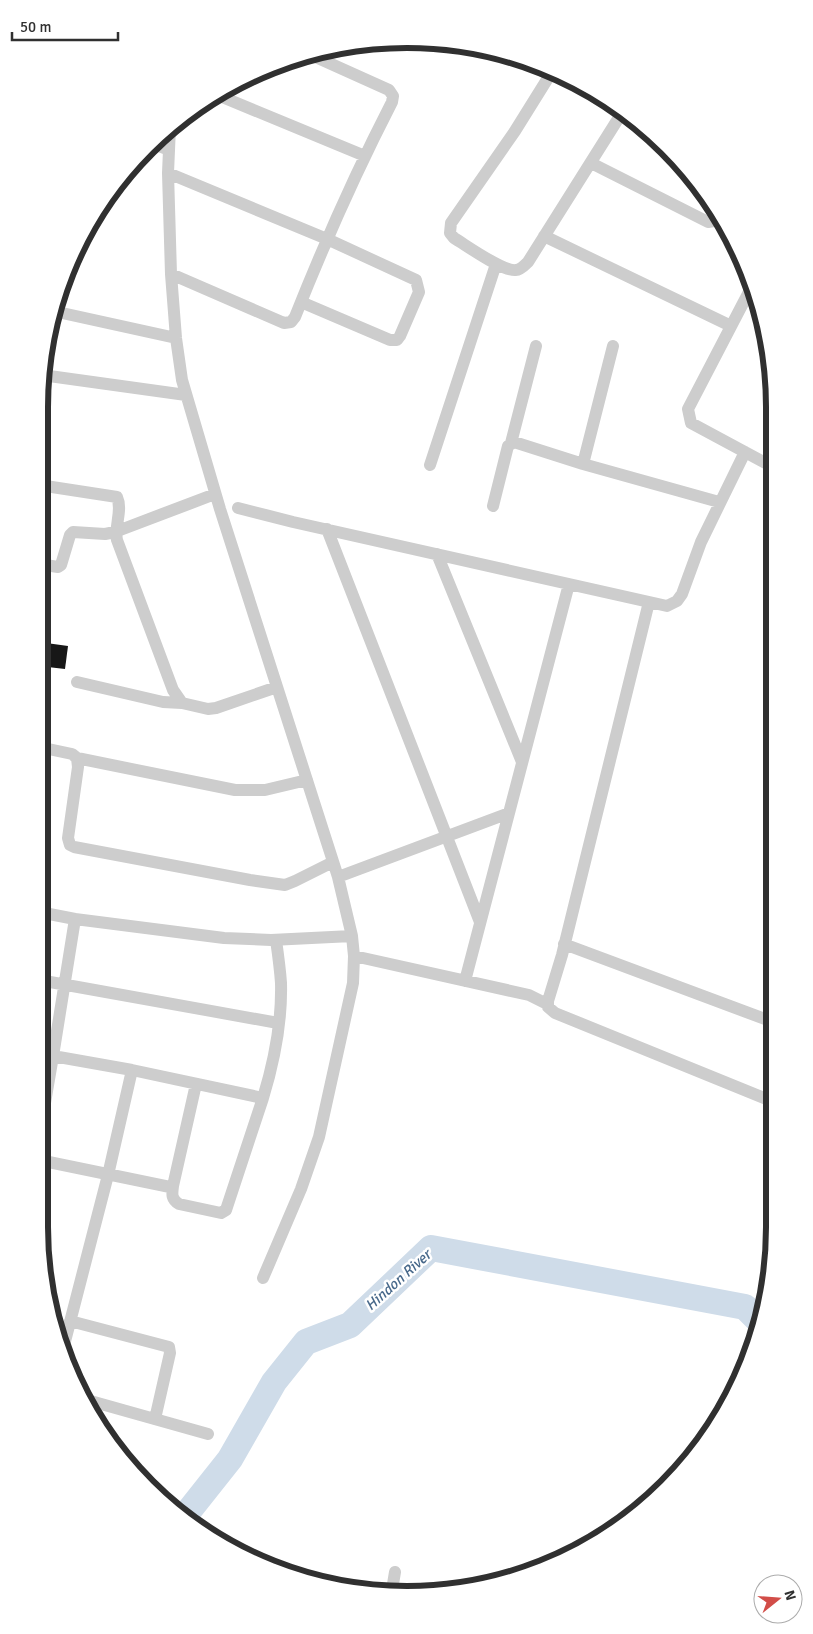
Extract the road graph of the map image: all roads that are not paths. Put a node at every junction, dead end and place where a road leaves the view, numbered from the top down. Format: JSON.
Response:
{"nodes":[{"id":1,"x":319,"y":59,"type":"edge"},
{"id":2,"x":549,"y":77,"type":"edge"},
{"id":3,"x":224,"y":98,"type":"edge"},
{"id":4,"x":619,"y":118,"type":"edge"},
{"id":5,"x":170,"y":137,"type":"edge"},
{"id":6,"x":160,"y":146,"type":"edge"},
{"id":7,"x":169,"y":150,"type":"junction"},
{"id":8,"x":365,"y":156,"type":"junction"},
{"id":9,"x":591,"y":163,"type":"junction"},
{"id":10,"x":168,"y":173,"type":"junction"},
{"id":11,"x":713,"y":221,"type":"edge"},
{"id":12,"x":544,"y":236,"type":"junction"},
{"id":13,"x":326,"y":239,"type":"junction"},
{"id":14,"x":496,"y":264,"type":"junction"},
{"id":15,"x":171,"y":274,"type":"junction"},
{"id":16,"x":747,"y":295,"type":"edge"},
{"id":17,"x":301,"y":302,"type":"junction"},
{"id":18,"x":60,"y":313,"type":"edge"},
{"id":19,"x":731,"y":326,"type":"junction"},
{"id":20,"x":176,"y":338,"type":"junction"},
{"id":21,"x":536,"y":346,"type":"dead end"},
{"id":22,"x":613,"y":346,"type":"dead end"},
{"id":23,"x":49,"y":375,"type":"edge"},
{"id":24,"x":186,"y":395,"type":"junction"},
{"id":25,"x":511,"y":443,"type":"junction"},
{"id":26,"x":745,"y":452,"type":"junction"},
{"id":27,"x":766,"y":461,"type":"edge"},
{"id":28,"x":583,"y":464,"type":"junction"},
{"id":29,"x":430,"y":465,"type":"dead end"},
{"id":30,"x":48,"y":486,"type":"edge"},
{"id":31,"x":215,"y":494,"type":"junction"},
{"id":32,"x":719,"y":502,"type":"junction"},
{"id":33,"x":493,"y":506,"type":"dead end"},
{"id":34,"x":238,"y":508,"type":"dead end"},
{"id":35,"x":327,"y":529,"type":"junction"},
{"id":36,"x":115,"y":532,"type":"junction"},
{"id":37,"x":438,"y":554,"type":"junction"},
{"id":38,"x":48,"y":565,"type":"edge"},
{"id":39,"x":569,"y":584,"type":"junction"},
{"id":40,"x":649,"y":602,"type":"junction"},
{"id":41,"x":77,"y":682,"type":"dead end"},
{"id":42,"x":277,"y":686,"type":"junction"},
{"id":43,"x":182,"y":703,"type":"junction"},
{"id":44,"x":48,"y":749,"type":"edge"},
{"id":45,"x":77,"y":758,"type":"junction"},
{"id":46,"x":522,"y":762,"type":"junction"},
{"id":47,"x":307,"y":780,"type":"junction"},
{"id":48,"x":509,"y":814,"type":"junction"},
{"id":49,"x":447,"y":837,"type":"junction"},
{"id":50,"x":333,"y":862,"type":"junction"},
{"id":51,"x":338,"y":877,"type":"junction"},
{"id":52,"x":48,"y":914,"type":"edge"},
{"id":53,"x":75,"y":919,"type":"junction"},
{"id":54,"x":480,"y":922,"type":"junction"},
{"id":55,"x":352,"y":936,"type":"junction"},
{"id":56,"x":276,"y":940,"type":"junction"},
{"id":57,"x":564,"y":944,"type":"junction"},
{"id":58,"x":354,"y":956,"type":"junction"},
{"id":59,"x":465,"y":981,"type":"junction"},
{"id":60,"x":48,"y":982,"type":"edge"},
{"id":61,"x":65,"y":985,"type":"junction"},
{"id":62,"x":547,"y":1004,"type":"junction"},
{"id":63,"x":766,"y":1019,"type":"edge"},
{"id":64,"x":278,"y":1023,"type":"junction"},
{"id":65,"x":48,"y":1055,"type":"edge"},
{"id":66,"x":53,"y":1056,"type":"junction"},
{"id":67,"x":132,"y":1070,"type":"junction"},
{"id":68,"x":196,"y":1084,"type":"junction"},
{"id":69,"x":48,"y":1085,"type":"edge"},
{"id":70,"x":263,"y":1098,"type":"junction"},
{"id":71,"x":766,"y":1099,"type":"edge"},
{"id":72,"x":48,"y":1162,"type":"edge"},
{"id":73,"x":108,"y":1175,"type":"junction"},
{"id":74,"x":174,"y":1186,"type":"junction"},
{"id":75,"x":263,"y":1278,"type":"dead end"},
{"id":76,"x":70,"y":1321,"type":"junction"},
{"id":77,"x":66,"y":1338,"type":"edge"},
{"id":78,"x":93,"y":1402,"type":"edge"},
{"id":79,"x":155,"y":1419,"type":"junction"},
{"id":80,"x":208,"y":1434,"type":"dead end"},
{"id":81,"x":395,"y":1572,"type":"dead end"},
{"id":82,"x":393,"y":1586,"type":"edge"}],
"edges":[{"from":1,"to":8,"type":"street"},
{"from":2,"to":14,"type":"street"},
{"from":3,"to":8,"type":"street"},
{"from":4,"to":9,"type":"street"},
{"from":5,"to":7,"type":"street"},
{"from":6,"to":7,"type":"street"},
{"from":7,"to":10,"type":"street"},
{"from":8,"to":13,"type":"street"},
{"from":9,"to":11,"type":"street"},
{"from":9,"to":12,"type":"street"},
{"from":10,"to":13,"type":"street"},
{"from":10,"to":15,"type":"street"},
{"from":12,"to":14,"type":"street"},
{"from":12,"to":19,"type":"street"},
{"from":13,"to":17,"type":"street"},
{"from":13,"to":17,"type":"street"},
{"from":14,"to":29,"type":"street"},
{"from":15,"to":17,"type":"street"},
{"from":15,"to":20,"type":"street"},
{"from":16,"to":19,"type":"street"},
{"from":18,"to":20,"type":"street"},
{"from":19,"to":26,"type":"street"},
{"from":20,"to":24,"type":"street"},
{"from":21,"to":25,"type":"street"},
{"from":22,"to":28,"type":"street"},
{"from":23,"to":24,"type":"street"},
{"from":24,"to":31,"type":"street"},
{"from":25,"to":28,"type":"street"},
{"from":25,"to":33,"type":"street"},
{"from":26,"to":27,"type":"street"},
{"from":26,"to":32,"type":"street"},
{"from":28,"to":32,"type":"street"},
{"from":30,"to":36,"type":"street"},
{"from":31,"to":36,"type":"street"},
{"from":31,"to":42,"type":"street"},
{"from":32,"to":40,"type":"street"},
{"from":34,"to":35,"type":"street"},
{"from":35,"to":37,"type":"street"},
{"from":35,"to":49,"type":"street"},
{"from":36,"to":38,"type":"street"},
{"from":36,"to":43,"type":"street"},
{"from":37,"to":39,"type":"street"},
{"from":37,"to":46,"type":"street"},
{"from":39,"to":40,"type":"street"},
{"from":39,"to":46,"type":"street"},
{"from":40,"to":57,"type":"street"},
{"from":41,"to":43,"type":"street"},
{"from":42,"to":43,"type":"street"},
{"from":42,"to":47,"type":"street"},
{"from":44,"to":45,"type":"street"},
{"from":45,"to":47,"type":"street"},
{"from":45,"to":50,"type":"street"},
{"from":46,"to":48,"type":"street"},
{"from":47,"to":50,"type":"street"},
{"from":48,"to":49,"type":"street"},
{"from":48,"to":54,"type":"street"},
{"from":49,"to":51,"type":"street"},
{"from":49,"to":54,"type":"street"},
{"from":50,"to":51,"type":"street"},
{"from":51,"to":55,"type":"street"},
{"from":52,"to":53,"type":"street"},
{"from":53,"to":56,"type":"street"},
{"from":53,"to":61,"type":"street"},
{"from":54,"to":59,"type":"street"},
{"from":55,"to":56,"type":"street"},
{"from":55,"to":58,"type":"street"},
{"from":56,"to":64,"type":"street"},
{"from":57,"to":62,"type":"street"},
{"from":57,"to":63,"type":"street"},
{"from":58,"to":59,"type":"street"},
{"from":58,"to":75,"type":"street"},
{"from":59,"to":62,"type":"street"},
{"from":60,"to":61,"type":"street"},
{"from":61,"to":64,"type":"street"},
{"from":61,"to":66,"type":"street"},
{"from":62,"to":71,"type":"street"},
{"from":64,"to":70,"type":"street"},
{"from":65,"to":66,"type":"street"},
{"from":66,"to":67,"type":"street"},
{"from":66,"to":69,"type":"street"},
{"from":67,"to":68,"type":"street"},
{"from":67,"to":73,"type":"street"},
{"from":68,"to":70,"type":"street"},
{"from":68,"to":74,"type":"street"},
{"from":70,"to":74,"type":"street"},
{"from":72,"to":73,"type":"street"},
{"from":73,"to":74,"type":"street"},
{"from":73,"to":76,"type":"street"},
{"from":76,"to":77,"type":"street"},
{"from":76,"to":79,"type":"street"},
{"from":78,"to":79,"type":"street"},
{"from":79,"to":80,"type":"street"},
{"from":81,"to":82,"type":"street"}]}
